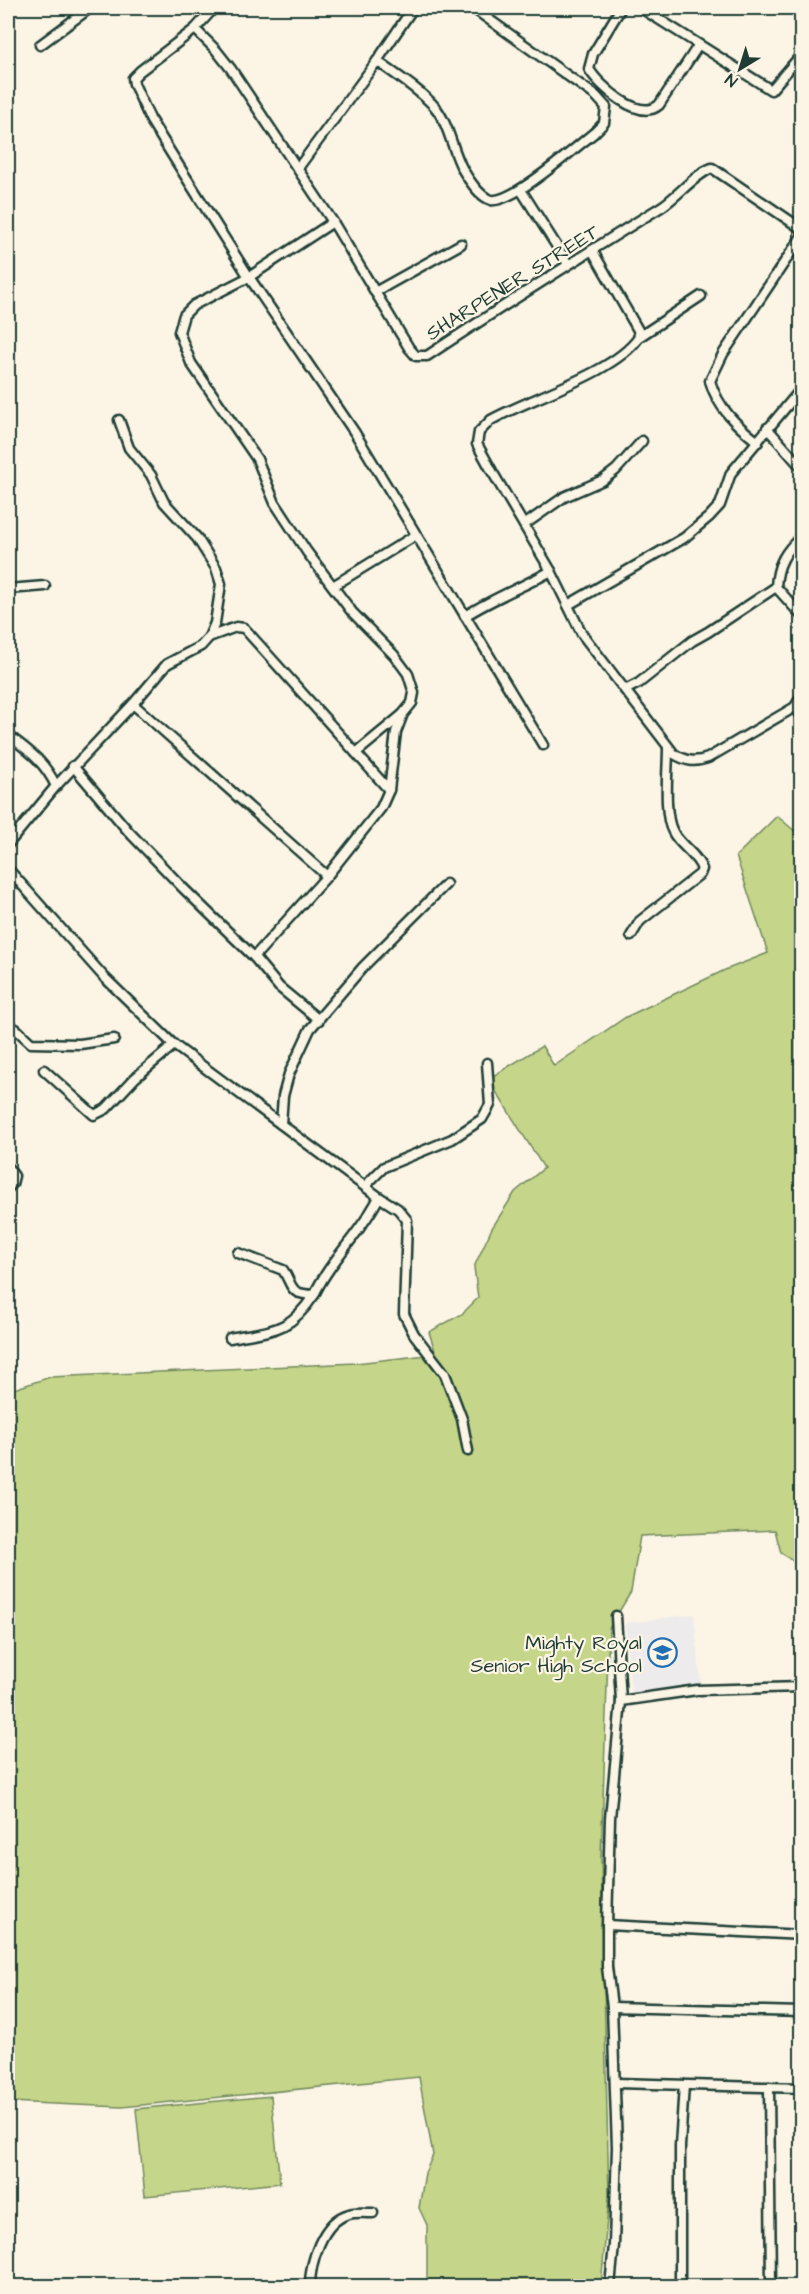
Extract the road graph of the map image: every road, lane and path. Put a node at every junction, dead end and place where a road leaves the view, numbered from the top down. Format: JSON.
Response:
{"nodes":[{"id":1,"x":90,"y":8,"type":"edge"},
{"id":2,"x":214,"y":8,"type":"edge"},
{"id":3,"x":412,"y":8,"type":"edge"},
{"id":4,"x":473,"y":8,"type":"edge"},
{"id":5,"x":621,"y":8,"type":"edge"},
{"id":6,"x":641,"y":8,"type":"edge"},
{"id":7,"x":195,"y":29,"type":"junction"},
{"id":8,"x":40,"y":45,"type":"dead end"},
{"id":9,"x":698,"y":46,"type":"junction"},
{"id":10,"x":801,"y":54,"type":"edge"},
{"id":11,"x":377,"y":61,"type":"junction"},
{"id":12,"x":298,"y":168,"type":"junction"},
{"id":13,"x":521,"y":190,"type":"junction"},
{"id":14,"x":333,"y":222,"type":"junction"},
{"id":15,"x":801,"y":229,"type":"edge"},
{"id":16,"x":801,"y":236,"type":"edge"},
{"id":17,"x":461,"y":244,"type":"dead end"},
{"id":18,"x":592,"y":250,"type":"junction"},
{"id":19,"x":568,"y":264,"type":"junction"},
{"id":20,"x":249,"y":277,"type":"junction"},
{"id":21,"x":375,"y":292,"type":"junction"},
{"id":22,"x":701,"y":296,"type":"dead end"},
{"id":23,"x":639,"y":337,"type":"junction"},
{"id":24,"x":801,"y":387,"type":"edge"},
{"id":25,"x":118,"y":420,"type":"dead end"},
{"id":26,"x":767,"y":428,"type":"junction"},
{"id":27,"x":642,"y":441,"type":"dead end"},
{"id":28,"x":758,"y":442,"type":"junction"},
{"id":29,"x":801,"y":468,"type":"edge"},
{"id":30,"x":524,"y":525,"type":"junction"},
{"id":31,"x":416,"y":535,"type":"junction"},
{"id":32,"x":801,"y":536,"type":"edge"},
{"id":33,"x":551,"y":570,"type":"junction"},
{"id":34,"x":45,"y":586,"type":"dead end"},
{"id":35,"x":333,"y":586,"type":"junction"},
{"id":36,"x":776,"y":586,"type":"junction"},
{"id":37,"x":8,"y":590,"type":"edge"},
{"id":38,"x":568,"y":605,"type":"junction"},
{"id":39,"x":465,"y":616,"type":"junction"},
{"id":40,"x":801,"y":616,"type":"edge"},
{"id":41,"x":209,"y":637,"type":"junction"},
{"id":42,"x":626,"y":690,"type":"junction"},
{"id":43,"x":801,"y":695,"type":"edge"},
{"id":44,"x":133,"y":704,"type":"junction"},
{"id":45,"x":795,"y":707,"type":"junction"},
{"id":46,"x":403,"y":714,"type":"junction"},
{"id":47,"x":801,"y":716,"type":"edge"},
{"id":48,"x":8,"y":735,"type":"edge"},
{"id":49,"x":543,"y":745,"type":"dead end"},
{"id":50,"x":668,"y":748,"type":"junction"},
{"id":51,"x":356,"y":753,"type":"junction"},
{"id":52,"x":73,"y":766,"type":"junction"},
{"id":53,"x":48,"y":769,"type":"junction"},
{"id":54,"x":66,"y":774,"type":"junction"},
{"id":55,"x":56,"y":786,"type":"junction"},
{"id":56,"x":389,"y":790,"type":"junction"},
{"id":57,"x":8,"y":844,"type":"edge"},
{"id":58,"x":8,"y":869,"type":"edge"},
{"id":59,"x":327,"y":876,"type":"junction"},
{"id":60,"x":446,"y":884,"type":"dead end"},
{"id":61,"x":631,"y":936,"type":"dead end"},
{"id":62,"x":254,"y":957,"type":"junction"},
{"id":63,"x":319,"y":1020,"type":"junction"},
{"id":64,"x":8,"y":1025,"type":"edge"},
{"id":65,"x":114,"y":1040,"type":"dead end"},
{"id":66,"x":174,"y":1045,"type":"junction"},
{"id":67,"x":487,"y":1063,"type":"dead end"},
{"id":68,"x":44,"y":1070,"type":"dead end"},
{"id":69,"x":281,"y":1124,"type":"junction"},
{"id":70,"x":8,"y":1168,"type":"edge"},
{"id":71,"x":364,"y":1186,"type":"junction"},
{"id":72,"x":8,"y":1188,"type":"edge"},
{"id":73,"x":379,"y":1197,"type":"junction"},
{"id":74,"x":238,"y":1253,"type":"dead end"},
{"id":75,"x":314,"y":1295,"type":"junction"},
{"id":76,"x":230,"y":1338,"type":"dead end"},
{"id":77,"x":468,"y":1451,"type":"dead end"},
{"id":78,"x":616,"y":1616,"type":"dead end"},
{"id":79,"x":801,"y":1687,"type":"edge"},
{"id":80,"x":621,"y":1701,"type":"junction"},
{"id":81,"x":607,"y":1925,"type":"junction"},
{"id":82,"x":801,"y":1935,"type":"edge"},
{"id":83,"x":612,"y":2007,"type":"junction"},
{"id":84,"x":801,"y":2012,"type":"edge"},
{"id":85,"x":616,"y":2083,"type":"junction"},
{"id":86,"x":684,"y":2085,"type":"junction"},
{"id":87,"x":769,"y":2087,"type":"junction"},
{"id":88,"x":801,"y":2088,"type":"edge"},
{"id":89,"x":373,"y":2213,"type":"dead end"},
{"id":90,"x":310,"y":2286,"type":"edge"},
{"id":91,"x":610,"y":2286,"type":"edge"},
{"id":92,"x":680,"y":2286,"type":"edge"},
{"id":93,"x":771,"y":2286,"type":"edge"}],
"edges":[{"from":1,"to":8,"type":"street"},
{"from":2,"to":7,"type":"street"},
{"from":3,"to":11,"type":"street"},
{"from":4,"to":13,"type":"street"},
{"from":5,"to":9,"type":"street"},
{"from":6,"to":9,"type":"street"},
{"from":7,"to":12,"type":"street","name":"SHARPENER STREET"},
{"from":7,"to":20,"type":"street"},
{"from":9,"to":10,"type":"street"},
{"from":11,"to":12,"type":"street"},
{"from":11,"to":13,"type":"street"},
{"from":12,"to":14,"type":"street","name":"SHARPENER STREET"},
{"from":13,"to":19,"type":"street"},
{"from":14,"to":20,"type":"street"},
{"from":14,"to":21,"type":"street","name":"SHARPENER STREET"},
{"from":15,"to":18,"type":"street","name":"SHARPENER STREET"},
{"from":16,"to":28,"type":"street"},
{"from":17,"to":21,"type":"street"},
{"from":18,"to":19,"type":"street","name":"SHARPENER STREET"},
{"from":18,"to":23,"type":"street"},
{"from":19,"to":21,"type":"street","name":"SHARPENER STREET"},
{"from":20,"to":31,"type":"street"},
{"from":20,"to":35,"type":"street"},
{"from":22,"to":23,"type":"street"},
{"from":23,"to":30,"type":"street"},
{"from":24,"to":26,"type":"street"},
{"from":25,"to":41,"type":"street"},
{"from":26,"to":28,"type":"street"},
{"from":26,"to":29,"type":"street"},
{"from":27,"to":30,"type":"street"},
{"from":28,"to":38,"type":"street"},
{"from":30,"to":33,"type":"street"},
{"from":31,"to":35,"type":"street"},
{"from":31,"to":39,"type":"street"},
{"from":32,"to":36,"type":"street"},
{"from":33,"to":38,"type":"street"},
{"from":33,"to":39,"type":"street"},
{"from":34,"to":37,"type":"street"},
{"from":35,"to":46,"type":"street"},
{"from":36,"to":40,"type":"street"},
{"from":36,"to":42,"type":"street"},
{"from":38,"to":42,"type":"street"},
{"from":39,"to":49,"type":"street"},
{"from":41,"to":44,"type":"street"},
{"from":41,"to":51,"type":"street"},
{"from":42,"to":50,"type":"street"},
{"from":43,"to":45,"type":"street"},
{"from":44,"to":52,"type":"street"},
{"from":44,"to":59,"type":"street"},
{"from":45,"to":47,"type":"street"},
{"from":45,"to":50,"type":"street"},
{"from":46,"to":51,"type":"street"},
{"from":46,"to":56,"type":"street"},
{"from":48,"to":53,"type":"street"},
{"from":50,"to":61,"type":"street"},
{"from":51,"to":56,"type":"street"},
{"from":52,"to":54,"type":"street"},
{"from":52,"to":62,"type":"street"},
{"from":53,"to":54,"type":"street"},
{"from":53,"to":55,"type":"street"},
{"from":54,"to":55,"type":"street"},
{"from":55,"to":57,"type":"street"},
{"from":56,"to":59,"type":"street"},
{"from":58,"to":66,"type":"street"},
{"from":59,"to":62,"type":"street"},
{"from":60,"to":63,"type":"street"},
{"from":62,"to":63,"type":"street"},
{"from":63,"to":69,"type":"street"},
{"from":64,"to":65,"type":"street"},
{"from":66,"to":68,"type":"street"},
{"from":66,"to":69,"type":"street"},
{"from":67,"to":71,"type":"street"},
{"from":69,"to":71,"type":"street"},
{"from":70,"to":72,"type":"street"},
{"from":71,"to":73,"type":"street"},
{"from":73,"to":75,"type":"street"},
{"from":73,"to":77,"type":"street"},
{"from":74,"to":75,"type":"street"},
{"from":75,"to":76,"type":"street"},
{"from":78,"to":80,"type":"street"},
{"from":79,"to":80,"type":"street"},
{"from":80,"to":81,"type":"street"},
{"from":81,"to":82,"type":"street"},
{"from":81,"to":83,"type":"street"},
{"from":83,"to":84,"type":"street"},
{"from":83,"to":85,"type":"street"},
{"from":85,"to":86,"type":"street"},
{"from":85,"to":91,"type":"street"},
{"from":86,"to":87,"type":"street"},
{"from":86,"to":92,"type":"street"},
{"from":87,"to":88,"type":"street"},
{"from":87,"to":93,"type":"street"},
{"from":89,"to":90,"type":"street"}]}
